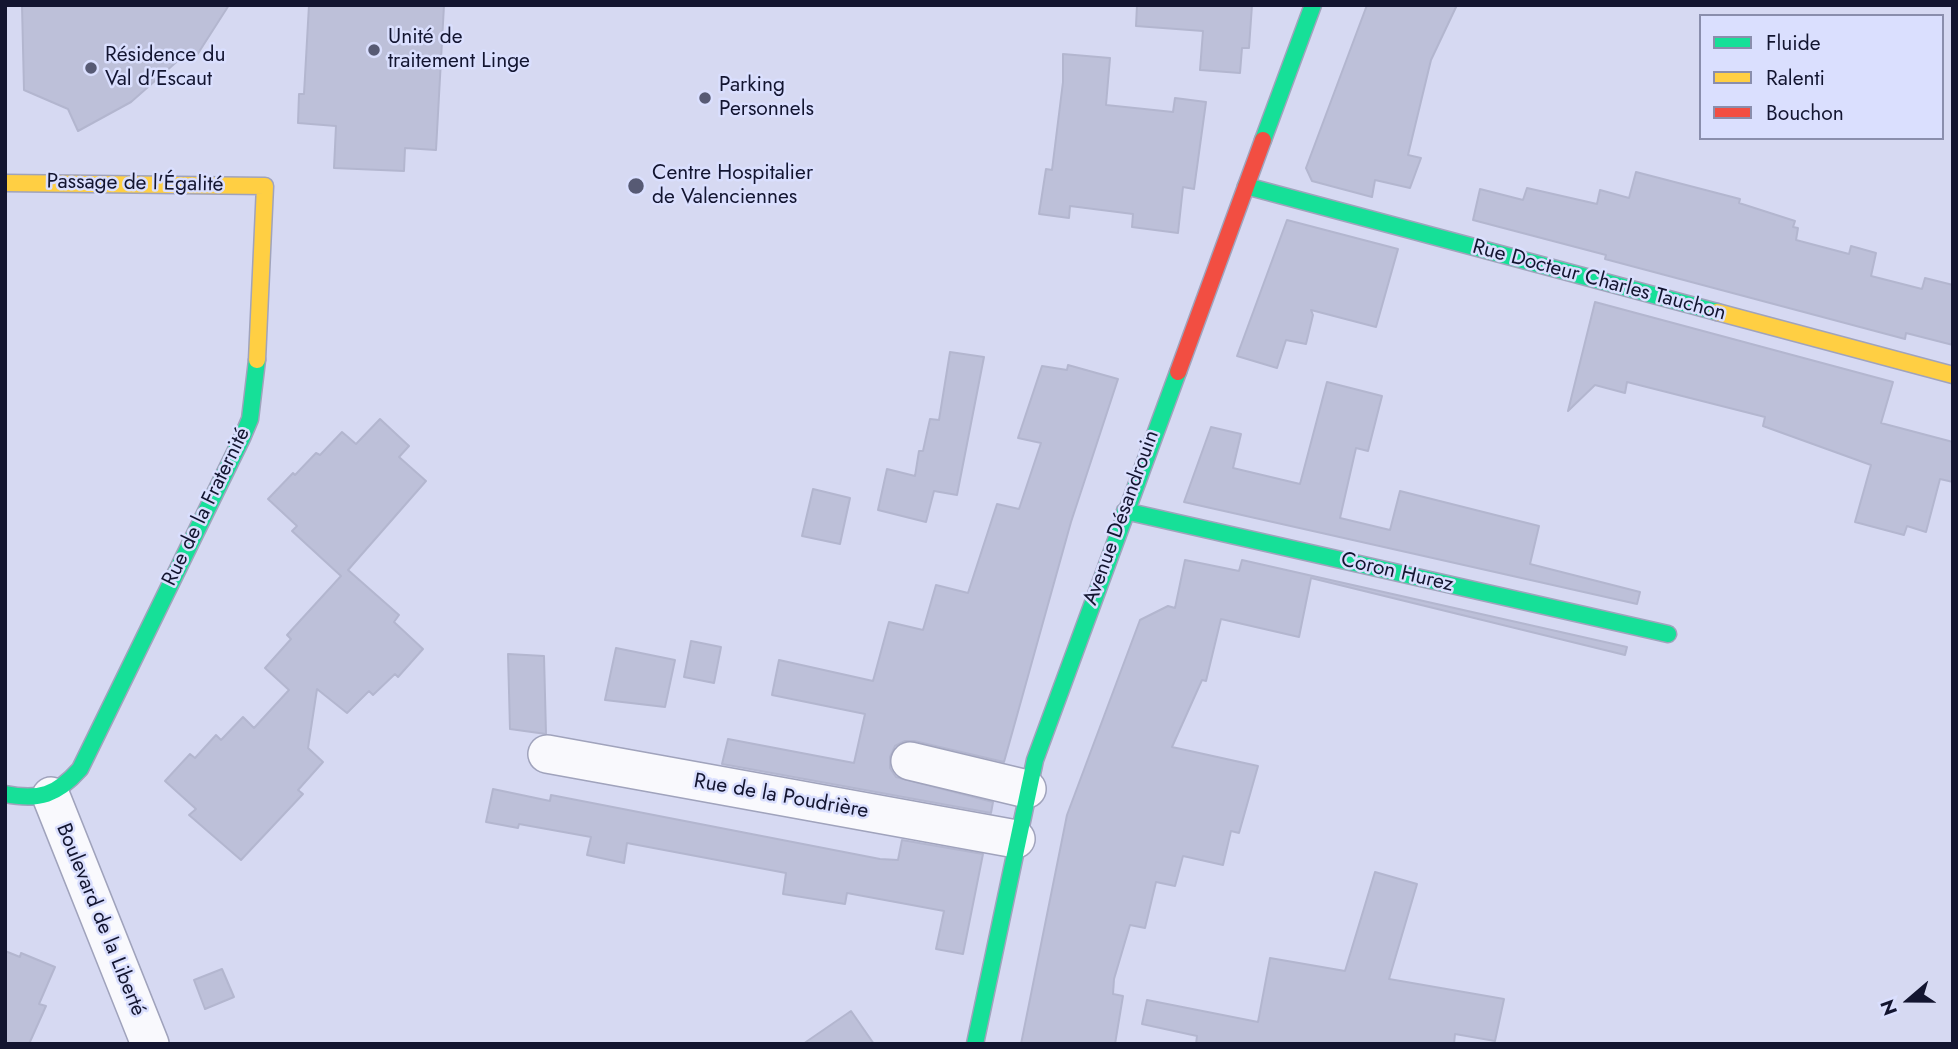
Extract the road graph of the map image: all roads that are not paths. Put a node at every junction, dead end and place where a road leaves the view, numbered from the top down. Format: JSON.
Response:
{"nodes":[{"id":1,"x":1313,"y":5,"type":"edge"},
{"id":2,"x":5,"y":183,"type":"edge"},
{"id":3,"x":265,"y":186,"type":"joint"},
{"id":4,"x":1246,"y":186,"type":"junction"},
{"id":5,"x":1953,"y":375,"type":"edge"},
{"id":6,"x":1125,"y":511,"type":"junction"},
{"id":7,"x":1668,"y":634,"type":"dead end"},
{"id":8,"x":547,"y":754,"type":"dead end"},
{"id":9,"x":910,"y":761,"type":"dead end"},
{"id":10,"x":1027,"y":789,"type":"junction"},
{"id":11,"x":5,"y":794,"type":"edge"},
{"id":12,"x":51,"y":796,"type":"junction"},
{"id":13,"x":1016,"y":839,"type":"junction"},
{"id":14,"x":150,"y":1044,"type":"edge"},
{"id":15,"x":975,"y":1044,"type":"edge"}],
"edges":[{"from":1,"to":4,"type":"street","name":"Avenue Désandrouin"},
{"from":2,"to":3,"type":"street","name":"Passage de l'Égalité"},
{"from":3,"to":12,"type":"street","name":"Rue de la Fraternité"},
{"from":4,"to":5,"type":"street","name":"Rue Docteur Charles Tauchon"},
{"from":4,"to":6,"type":"street","name":"Avenue Désandrouin"},
{"from":6,"to":7,"type":"street","name":"Coron Hurez"},
{"from":6,"to":10,"type":"street","name":"Avenue Désandrouin"},
{"from":8,"to":13,"type":"street","name":"Rue de la Poudrière"},
{"from":9,"to":10,"type":"street"},
{"from":10,"to":13,"type":"street","name":"Avenue Désandrouin"},
{"from":11,"to":12,"type":"street"},
{"from":12,"to":14,"type":"street","name":"Boulevard de la Liberté"},
{"from":13,"to":15,"type":"street","name":"Avenue Désandrouin"}]}
